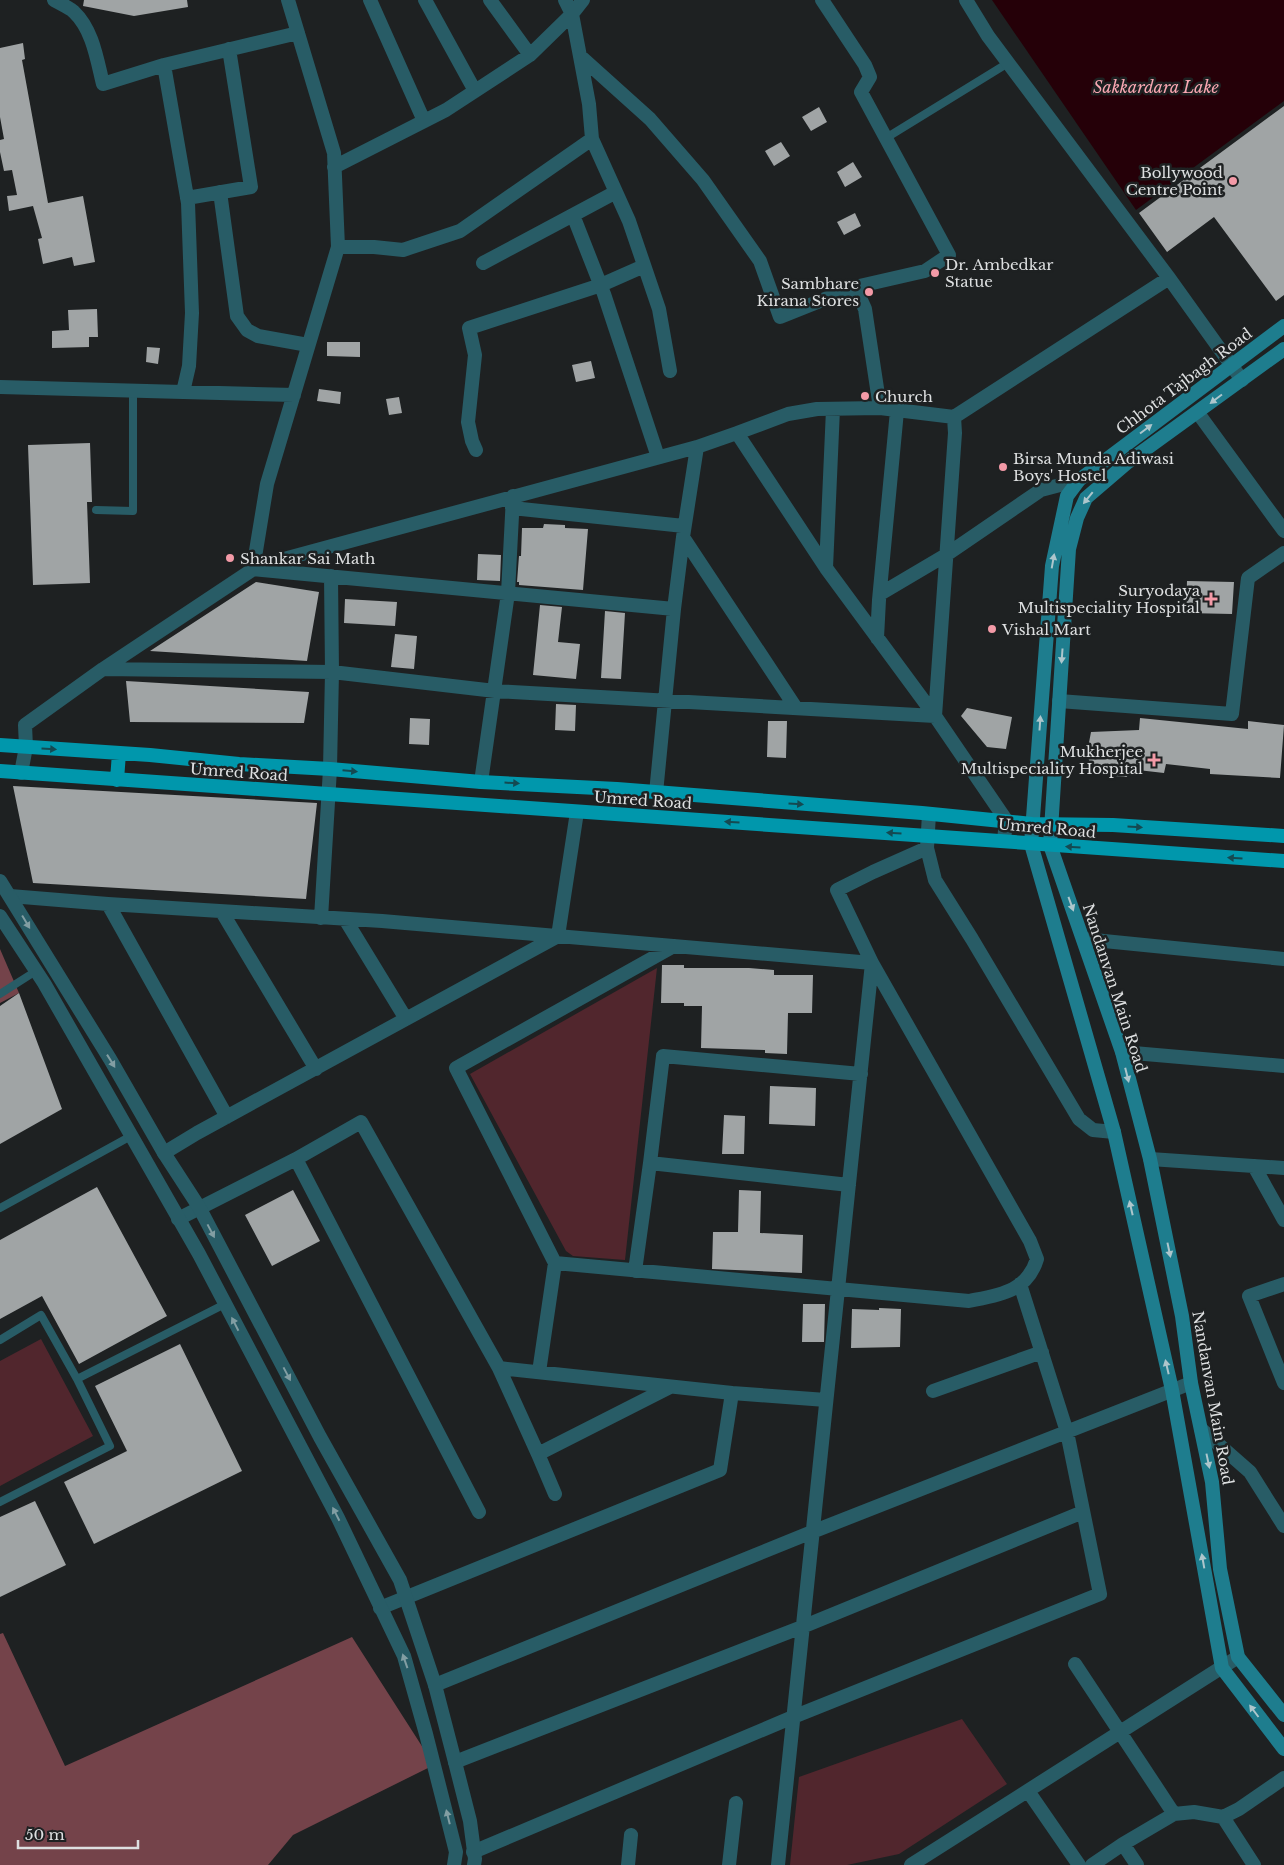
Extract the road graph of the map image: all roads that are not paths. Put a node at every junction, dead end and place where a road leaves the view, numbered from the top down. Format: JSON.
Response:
{"nodes":[{"id":1,"x":54,"y":0,"type":"edge"},
{"id":2,"x":288,"y":0,"type":"edge"},
{"id":3,"x":370,"y":0,"type":"edge"},
{"id":4,"x":425,"y":0,"type":"edge"},
{"id":5,"x":490,"y":0,"type":"edge"},
{"id":6,"x":565,"y":0,"type":"edge"},
{"id":7,"x":583,"y":0,"type":"edge"},
{"id":8,"x":822,"y":0,"type":"edge"},
{"id":9,"x":966,"y":0,"type":"edge"},
{"id":10,"x":572,"y":14,"type":"junction"},
{"id":11,"x":298,"y":33,"type":"junction"},
{"id":12,"x":229,"y":50,"type":"junction"},
{"id":13,"x":530,"y":55,"type":"junction"},
{"id":14,"x":580,"y":56,"type":"junction"},
{"id":15,"x":1008,"y":63,"type":"junction"},
{"id":16,"x":164,"y":65,"type":"junction"},
{"id":17,"x":475,"y":91,"type":"junction"},
{"id":18,"x":424,"y":121,"type":"junction"},
{"id":19,"x":886,"y":138,"type":"junction"},
{"id":20,"x":592,"y":139,"type":"junction"},
{"id":21,"x":334,"y":167,"type":"junction"},
{"id":22,"x":220,"y":192,"type":"junction"},
{"id":23,"x":616,"y":192,"type":"junction"},
{"id":24,"x":187,"y":198,"type":"junction"},
{"id":25,"x":573,"y":215,"type":"junction"},
{"id":26,"x":338,"y":247,"type":"junction"},
{"id":27,"x":483,"y":263,"type":"dead end"},
{"id":28,"x":644,"y":266,"type":"junction"},
{"id":29,"x":1169,"y":278,"type":"junction"},
{"id":30,"x":601,"y":285,"type":"junction"},
{"id":31,"x":855,"y":287,"type":"junction"},
{"id":32,"x":1284,"y":326,"type":"edge"},
{"id":33,"x":308,"y":345,"type":"junction"},
{"id":34,"x":1284,"y":350,"type":"edge"},
{"id":35,"x":1231,"y":366,"type":"junction"},
{"id":36,"x":670,"y":371,"type":"dead end"},
{"id":37,"x":1242,"y":380,"type":"junction"},
{"id":38,"x":0,"y":387,"type":"edge"},
{"id":39,"x":133,"y":390,"type":"junction"},
{"id":40,"x":183,"y":392,"type":"junction"},
{"id":41,"x":294,"y":395,"type":"junction"},
{"id":42,"x":880,"y":408,"type":"junction"},
{"id":43,"x":833,"y":409,"type":"junction"},
{"id":44,"x":897,"y":411,"type":"junction"},
{"id":45,"x":1198,"y":413,"type":"junction"},
{"id":46,"x":954,"y":417,"type":"junction"},
{"id":47,"x":737,"y":434,"type":"junction"},
{"id":48,"x":697,"y":447,"type":"junction"},
{"id":49,"x":476,"y":450,"type":"dead end"},
{"id":50,"x":658,"y":457,"type":"junction"},
{"id":51,"x":1079,"y":480,"type":"junction"},
{"id":52,"x":513,"y":502,"type":"junction"},
{"id":53,"x":96,"y":510,"type":"dead end"},
{"id":54,"x":1284,"y":531,"type":"edge"},
{"id":55,"x":684,"y":532,"type":"junction"},
{"id":56,"x":1284,"y":553,"type":"edge"},
{"id":57,"x":946,"y":555,"type":"junction"},
{"id":58,"x":826,"y":568,"type":"junction"},
{"id":59,"x":253,"y":569,"type":"junction"},
{"id":60,"x":331,"y":576,"type":"junction"},
{"id":61,"x":508,"y":594,"type":"junction"},
{"id":62,"x":880,"y":594,"type":"junction"},
{"id":63,"x":674,"y":609,"type":"junction"},
{"id":64,"x":877,"y":638,"type":"junction"},
{"id":65,"x":103,"y":669,"type":"junction"},
{"id":66,"x":332,"y":672,"type":"junction"},
{"id":67,"x":495,"y":691,"type":"junction"},
{"id":68,"x":665,"y":700,"type":"junction"},
{"id":69,"x":1060,"y":701,"type":"junction"},
{"id":70,"x":796,"y":708,"type":"junction"},
{"id":71,"x":935,"y":716,"type":"junction"},
{"id":72,"x":0,"y":745,"type":"edge"},
{"id":73,"x":26,"y":747,"type":"junction"},
{"id":74,"x":119,"y":753,"type":"junction"},
{"id":75,"x":330,"y":769,"type":"junction"},
{"id":76,"x":0,"y":771,"type":"edge"},
{"id":77,"x":21,"y":773,"type":"junction"},
{"id":78,"x":117,"y":780,"type":"junction"},
{"id":79,"x":481,"y":782,"type":"junction"},
{"id":80,"x":656,"y":792,"type":"junction"},
{"id":81,"x":329,"y":794,"type":"junction"},
{"id":82,"x":577,"y":812,"type":"junction"},
{"id":83,"x":929,"y":814,"type":"junction"},
{"id":84,"x":1006,"y":820,"type":"junction"},
{"id":85,"x":1032,"y":824,"type":"junction"},
{"id":86,"x":1052,"y":824,"type":"junction"},
{"id":87,"x":1284,"y":836,"type":"edge"},
{"id":88,"x":1004,"y":841,"type":"junction"},
{"id":89,"x":927,"y":842,"type":"junction"},
{"id":90,"x":1031,"y":844,"type":"junction"},
{"id":91,"x":1050,"y":845,"type":"junction"},
{"id":92,"x":1284,"y":861,"type":"edge"},
{"id":93,"x":0,"y":881,"type":"edge"},
{"id":94,"x":10,"y":896,"type":"junction"},
{"id":95,"x":108,"y":904,"type":"junction"},
{"id":96,"x":222,"y":912,"type":"junction"},
{"id":97,"x":0,"y":916,"type":"edge"},
{"id":98,"x":321,"y":918,"type":"junction"},
{"id":99,"x":345,"y":919,"type":"junction"},
{"id":100,"x":558,"y":936,"type":"junction"},
{"id":101,"x":1084,"y":939,"type":"junction"},
{"id":102,"x":674,"y":946,"type":"junction"},
{"id":103,"x":1284,"y":960,"type":"edge"},
{"id":104,"x":872,"y":963,"type":"junction"},
{"id":105,"x":36,"y":971,"type":"junction"},
{"id":106,"x":0,"y":994,"type":"edge"},
{"id":107,"x":406,"y":1019,"type":"junction"},
{"id":108,"x":1122,"y":1052,"type":"junction"},
{"id":109,"x":1284,"y":1066,"type":"edge"},
{"id":110,"x":316,"y":1069,"type":"junction"},
{"id":111,"x":861,"y":1074,"type":"junction"},
{"id":112,"x":226,"y":1117,"type":"junction"},
{"id":113,"x":1114,"y":1132,"type":"junction"},
{"id":114,"x":130,"y":1136,"type":"junction"},
{"id":115,"x":164,"y":1153,"type":"junction"},
{"id":116,"x":296,"y":1159,"type":"junction"},
{"id":117,"x":1150,"y":1159,"type":"junction"},
{"id":118,"x":650,"y":1163,"type":"junction"},
{"id":119,"x":1254,"y":1166,"type":"junction"},
{"id":120,"x":1284,"y":1168,"type":"edge"},
{"id":121,"x":849,"y":1185,"type":"junction"},
{"id":122,"x":199,"y":1207,"type":"junction"},
{"id":123,"x":0,"y":1208,"type":"edge"},
{"id":124,"x":178,"y":1219,"type":"junction"},
{"id":125,"x":1284,"y":1220,"type":"edge"},
{"id":126,"x":555,"y":1264,"type":"junction"},
{"id":127,"x":635,"y":1271,"type":"junction"},
{"id":128,"x":1020,"y":1284,"type":"junction"},
{"id":129,"x":1284,"y":1284,"type":"edge"},
{"id":130,"x":839,"y":1289,"type":"junction"},
{"id":131,"x":225,"y":1304,"type":"junction"},
{"id":132,"x":0,"y":1340,"type":"edge"},
{"id":133,"x":1042,"y":1352,"type":"junction"},
{"id":134,"x":499,"y":1368,"type":"junction"},
{"id":135,"x":539,"y":1372,"type":"junction"},
{"id":136,"x":77,"y":1379,"type":"junction"},
{"id":137,"x":1190,"y":1383,"type":"junction"},
{"id":138,"x":1284,"y":1383,"type":"edge"},
{"id":139,"x":670,"y":1386,"type":"junction"},
{"id":140,"x":1172,"y":1390,"type":"junction"},
{"id":141,"x":933,"y":1391,"type":"dead end"},
{"id":142,"x":732,"y":1393,"type":"junction"},
{"id":143,"x":826,"y":1400,"type":"junction"},
{"id":144,"x":1201,"y":1429,"type":"junction"},
{"id":145,"x":1067,"y":1432,"type":"junction"},
{"id":146,"x":538,"y":1454,"type":"junction"},
{"id":147,"x":555,"y":1494,"type":"dead end"},
{"id":148,"x":0,"y":1502,"type":"edge"},
{"id":149,"x":479,"y":1512,"type":"dead end"},
{"id":150,"x":1083,"y":1512,"type":"junction"},
{"id":151,"x":1284,"y":1526,"type":"edge"},
{"id":152,"x":812,"y":1532,"type":"junction"},
{"id":153,"x":407,"y":1598,"type":"junction"},
{"id":154,"x":380,"y":1608,"type":"junction"},
{"id":155,"x":802,"y":1627,"type":"junction"},
{"id":156,"x":1238,"y":1657,"type":"junction"},
{"id":157,"x":1075,"y":1664,"type":"dead end"},
{"id":158,"x":1222,"y":1668,"type":"junction"},
{"id":159,"x":435,"y":1685,"type":"junction"},
{"id":160,"x":1284,"y":1715,"type":"edge"},
{"id":161,"x":793,"y":1717,"type":"junction"},
{"id":162,"x":1121,"y":1732,"type":"junction"},
{"id":163,"x":1284,"y":1749,"type":"edge"},
{"id":164,"x":455,"y":1762,"type":"junction"},
{"id":165,"x":1284,"y":1778,"type":"edge"},
{"id":166,"x":1028,"y":1790,"type":"junction"},
{"id":167,"x":736,"y":1803,"type":"dead end"},
{"id":168,"x":1174,"y":1814,"type":"junction"},
{"id":169,"x":1223,"y":1817,"type":"junction"},
{"id":170,"x":632,"y":1835,"type":"dead end"},
{"id":171,"x":1123,"y":1844,"type":"junction"},
{"id":172,"x":473,"y":1858,"type":"edge"},
{"id":173,"x":454,"y":1865,"type":"edge"},
{"id":174,"x":628,"y":1865,"type":"edge"},
{"id":175,"x":729,"y":1865,"type":"edge"},
{"id":176,"x":778,"y":1865,"type":"edge"},
{"id":177,"x":911,"y":1865,"type":"edge"},
{"id":178,"x":1079,"y":1865,"type":"edge"},
{"id":179,"x":1092,"y":1865,"type":"edge"},
{"id":180,"x":1138,"y":1865,"type":"edge"},
{"id":181,"x":1254,"y":1865,"type":"edge"}],
"edges":[{"from":1,"to":16,"type":"street"},
{"from":2,"to":11,"type":"street"},
{"from":3,"to":18,"type":"street"},
{"from":4,"to":17,"type":"street"},
{"from":5,"to":13,"type":"street"},
{"from":6,"to":10,"type":"street"},
{"from":7,"to":10,"type":"street"},
{"from":8,"to":19,"type":"street"},
{"from":9,"to":15,"type":"street"},
{"from":10,"to":13,"type":"street"},
{"from":10,"to":14,"type":"street"},
{"from":11,"to":12,"type":"street"},
{"from":11,"to":21,"type":"street"},
{"from":12,"to":16,"type":"street"},
{"from":12,"to":22,"type":"street"},
{"from":13,"to":17,"type":"street"},
{"from":14,"to":20,"type":"street"},
{"from":14,"to":31,"type":"street"},
{"from":15,"to":19,"type":"lane"},
{"from":15,"to":29,"type":"street"},
{"from":16,"to":24,"type":"street"},
{"from":17,"to":18,"type":"street"},
{"from":18,"to":21,"type":"street"},
{"from":19,"to":31,"type":"street"},
{"from":20,"to":23,"type":"street"},
{"from":20,"to":26,"type":"street"},
{"from":21,"to":26,"type":"street"},
{"from":22,"to":24,"type":"street"},
{"from":22,"to":33,"type":"street"},
{"from":23,"to":25,"type":"street"},
{"from":23,"to":28,"type":"street"},
{"from":24,"to":40,"type":"street"},
{"from":25,"to":27,"type":"street"},
{"from":25,"to":30,"type":"street"},
{"from":26,"to":33,"type":"street"},
{"from":28,"to":30,"type":"street"},
{"from":28,"to":36,"type":"street"},
{"from":29,"to":35,"type":"street"},
{"from":29,"to":46,"type":"street"},
{"from":30,"to":49,"type":"street"},
{"from":30,"to":50,"type":"street"},
{"from":31,"to":42,"type":"street"},
{"from":32,"to":35,"type":"main road","name":"Chhota Tajbagh Road"},
{"from":33,"to":41,"type":"street"},
{"from":34,"to":37,"type":"main road","name":"Nandanvan Main Road"},
{"from":35,"to":37,"type":"street"},
{"from":51,"to":35,"type":"main road","name":"Chhota Tajbagh Road","one_way":true},
{"from":37,"to":45,"type":"main road","name":"Nandanvan Main Road","one_way":true},
{"from":38,"to":39,"type":"street"},
{"from":39,"to":40,"type":"street"},
{"from":39,"to":53,"type":"lane"},
{"from":40,"to":41,"type":"street"},
{"from":41,"to":59,"type":"street"},
{"from":42,"to":43,"type":"street"},
{"from":42,"to":44,"type":"street"},
{"from":43,"to":47,"type":"street"},
{"from":43,"to":58,"type":"street"},
{"from":44,"to":46,"type":"street"},
{"from":44,"to":62,"type":"street"},
{"from":45,"to":54,"type":"street"},
{"from":45,"to":69,"type":"main road","name":"Nandanvan Main Road","one_way":true},
{"from":46,"to":57,"type":"street"},
{"from":47,"to":48,"type":"street"},
{"from":47,"to":58,"type":"street"},
{"from":48,"to":50,"type":"street"},
{"from":48,"to":55,"type":"street"},
{"from":50,"to":52,"type":"street"},
{"from":51,"to":57,"type":"street"},
{"from":85,"to":51,"type":"main road","one_way":true},
{"from":52,"to":55,"type":"street"},
{"from":52,"to":59,"type":"street"},
{"from":52,"to":61,"type":"street"},
{"from":55,"to":63,"type":"street"},
{"from":55,"to":70,"type":"street"},
{"from":56,"to":69,"type":"street"},
{"from":57,"to":62,"type":"street"},
{"from":57,"to":71,"type":"street"},
{"from":58,"to":64,"type":"street"},
{"from":59,"to":60,"type":"street"},
{"from":59,"to":65,"type":"street"},
{"from":60,"to":61,"type":"street"},
{"from":60,"to":66,"type":"street"},
{"from":61,"to":63,"type":"street"},
{"from":61,"to":67,"type":"street"},
{"from":62,"to":64,"type":"street"},
{"from":63,"to":68,"type":"street"},
{"from":64,"to":71,"type":"street"},
{"from":65,"to":66,"type":"street"},
{"from":65,"to":73,"type":"street"},
{"from":66,"to":67,"type":"street"},
{"from":66,"to":75,"type":"street"},
{"from":67,"to":68,"type":"street"},
{"from":67,"to":79,"type":"street"},
{"from":68,"to":70,"type":"street"},
{"from":68,"to":80,"type":"street"},
{"from":69,"to":86,"type":"main road","name":"Nandanvan Main Road"},
{"from":70,"to":71,"type":"street"},
{"from":71,"to":84,"type":"street"},
{"from":72,"to":73,"type":"main road"},
{"from":73,"to":74,"type":"main road","one_way":true},
{"from":73,"to":77,"type":"street"},
{"from":74,"to":75,"type":"main road"},
{"from":74,"to":78,"type":"main road"},
{"from":75,"to":79,"type":"main road","one_way":true},
{"from":75,"to":81,"type":"street"},
{"from":76,"to":77,"type":"main road","name":"Umred Road"},
{"from":77,"to":78,"type":"main road","name":"Umred Road"},
{"from":78,"to":81,"type":"main road","name":"Umred Road"},
{"from":79,"to":80,"type":"main road","one_way":true},
{"from":80,"to":83,"type":"main road","one_way":true},
{"from":81,"to":82,"type":"main road","name":"Umred Road"},
{"from":81,"to":98,"type":"street"},
{"from":89,"to":82,"type":"main road","name":"Umred Road","one_way":true},
{"from":82,"to":100,"type":"street"},
{"from":83,"to":84,"type":"main road"},
{"from":83,"to":89,"type":"street"},
{"from":84,"to":85,"type":"main road"},
{"from":84,"to":88,"type":"street"},
{"from":85,"to":86,"type":"main road"},
{"from":85,"to":90,"type":"main road"},
{"from":86,"to":87,"type":"main road","one_way":true},
{"from":86,"to":91,"type":"main road","name":"Nandanvan Main Road"},
{"from":88,"to":89,"type":"main road","name":"Umred Road"},
{"from":88,"to":90,"type":"main road","name":"Umred Road"},
{"from":89,"to":104,"type":"street"},
{"from":89,"to":113,"type":"street"},
{"from":90,"to":91,"type":"main road","name":"Umred Road"},
{"from":90,"to":113,"type":"main road"},
{"from":92,"to":91,"type":"main road","name":"Umred Road","one_way":true},
{"from":91,"to":101,"type":"main road","name":"Nandanvan Main Road","one_way":true},
{"from":93,"to":94,"type":"street"},
{"from":94,"to":95,"type":"street"},
{"from":94,"to":115,"type":"street","one_way":true},
{"from":95,"to":96,"type":"street"},
{"from":95,"to":112,"type":"street"},
{"from":96,"to":98,"type":"street"},
{"from":96,"to":110,"type":"street"},
{"from":97,"to":105,"type":"street"},
{"from":98,"to":99,"type":"street"},
{"from":99,"to":100,"type":"street"},
{"from":99,"to":107,"type":"street"},
{"from":100,"to":102,"type":"street"},
{"from":100,"to":107,"type":"street"},
{"from":101,"to":103,"type":"street"},
{"from":101,"to":108,"type":"main road","name":"Nandanvan Main Road"},
{"from":102,"to":104,"type":"street"},
{"from":102,"to":126,"type":"street"},
{"from":104,"to":111,"type":"street"},
{"from":104,"to":128,"type":"street"},
{"from":105,"to":106,"type":"lane"},
{"from":105,"to":114,"type":"street"},
{"from":107,"to":110,"type":"street"},
{"from":108,"to":109,"type":"street"},
{"from":108,"to":117,"type":"main road","name":"Nandanvan Main Road","one_way":true},
{"from":110,"to":112,"type":"street"},
{"from":111,"to":118,"type":"street"},
{"from":111,"to":121,"type":"street"},
{"from":112,"to":115,"type":"street"},
{"from":140,"to":113,"type":"main road","one_way":true},
{"from":114,"to":123,"type":"lane"},
{"from":114,"to":124,"type":"street"},
{"from":115,"to":122,"type":"street"},
{"from":116,"to":122,"type":"street"},
{"from":116,"to":134,"type":"street"},
{"from":116,"to":149,"type":"street"},
{"from":117,"to":119,"type":"street"},
{"from":117,"to":137,"type":"main road","name":"Nandanvan Main Road","one_way":true},
{"from":118,"to":121,"type":"street"},
{"from":118,"to":127,"type":"street"},
{"from":119,"to":120,"type":"street"},
{"from":119,"to":125,"type":"street"},
{"from":121,"to":130,"type":"street"},
{"from":122,"to":124,"type":"street"},
{"from":122,"to":153,"type":"street","one_way":true},
{"from":124,"to":131,"type":"street"},
{"from":126,"to":127,"type":"street"},
{"from":126,"to":135,"type":"street"},
{"from":127,"to":130,"type":"street"},
{"from":128,"to":130,"type":"street"},
{"from":128,"to":133,"type":"street"},
{"from":129,"to":138,"type":"street"},
{"from":130,"to":143,"type":"street"},
{"from":131,"to":136,"type":"lane"},
{"from":154,"to":131,"type":"street","one_way":true},
{"from":132,"to":136,"type":"lane"},
{"from":133,"to":141,"type":"street"},
{"from":133,"to":145,"type":"street"},
{"from":134,"to":135,"type":"street"},
{"from":134,"to":146,"type":"street"},
{"from":135,"to":139,"type":"street"},
{"from":136,"to":148,"type":"lane"},
{"from":137,"to":140,"type":"street"},
{"from":137,"to":144,"type":"main road","name":"Nandanvan Main Road"},
{"from":139,"to":142,"type":"street"},
{"from":139,"to":146,"type":"street"},
{"from":140,"to":145,"type":"street"},
{"from":158,"to":140,"type":"main road","one_way":true},
{"from":142,"to":143,"type":"street"},
{"from":142,"to":153,"type":"street"},
{"from":143,"to":152,"type":"street"},
{"from":144,"to":151,"type":"street"},
{"from":144,"to":156,"type":"main road","name":"Nandanvan Main Road","one_way":true},
{"from":145,"to":150,"type":"street"},
{"from":145,"to":152,"type":"street"},
{"from":146,"to":147,"type":"street"},
{"from":150,"to":155,"type":"street"},
{"from":150,"to":161,"type":"street"},
{"from":152,"to":155,"type":"street"},
{"from":152,"to":159,"type":"street"},
{"from":153,"to":154,"type":"street"},
{"from":153,"to":159,"type":"street"},
{"from":173,"to":154,"type":"street","one_way":true},
{"from":155,"to":161,"type":"street"},
{"from":155,"to":164,"type":"street"},
{"from":156,"to":158,"type":"street"},
{"from":156,"to":160,"type":"main road","name":"Nandanvan Main Road"},
{"from":157,"to":162,"type":"street"},
{"from":158,"to":162,"type":"street"},
{"from":163,"to":158,"type":"main road","one_way":true},
{"from":159,"to":164,"type":"street"},
{"from":161,"to":172,"type":"street"},
{"from":161,"to":176,"type":"street"},
{"from":162,"to":166,"type":"street"},
{"from":162,"to":168,"type":"street"},
{"from":164,"to":172,"type":"street"},
{"from":165,"to":169,"type":"street"},
{"from":166,"to":177,"type":"street"},
{"from":166,"to":178,"type":"street"},
{"from":167,"to":175,"type":"street"},
{"from":168,"to":169,"type":"street"},
{"from":168,"to":171,"type":"street"},
{"from":169,"to":181,"type":"street"},
{"from":170,"to":174,"type":"street"},
{"from":171,"to":179,"type":"street"},
{"from":171,"to":180,"type":"street"}]}
